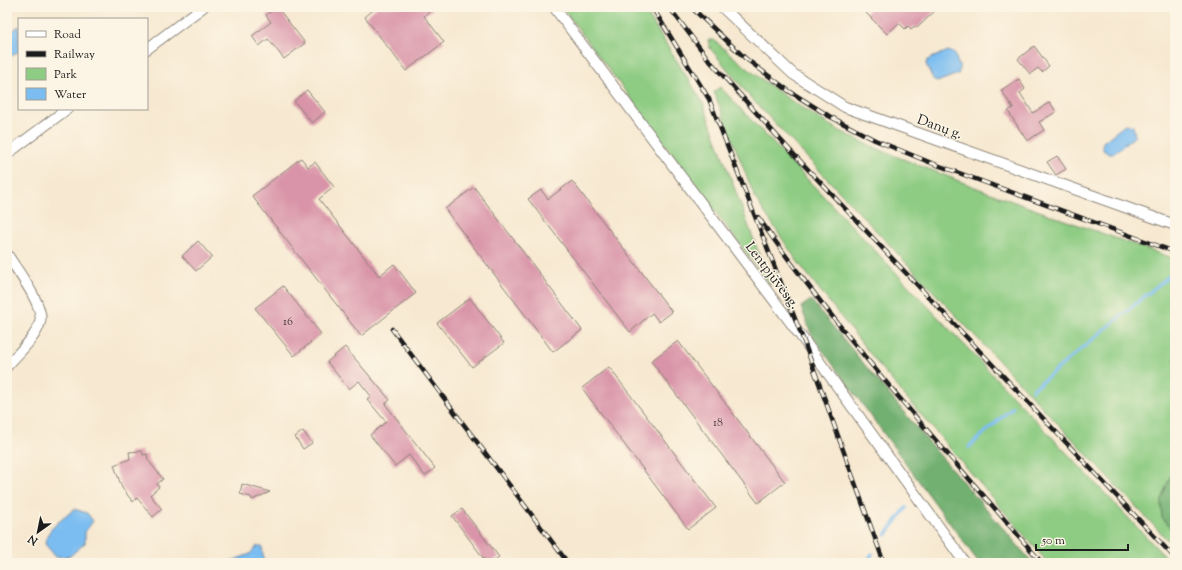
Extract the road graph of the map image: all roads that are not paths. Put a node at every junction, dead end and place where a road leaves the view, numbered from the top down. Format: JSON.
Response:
{"nodes":[{"id":1,"x":203,"y":7,"type":"edge"},
{"id":2,"x":554,"y":7,"type":"edge"},
{"id":3,"x":722,"y":7,"type":"edge"},
{"id":4,"x":148,"y":48,"type":"edge"},
{"id":5,"x":66,"y":110,"type":"edge"},
{"id":6,"x":7,"y":154,"type":"edge"},
{"id":7,"x":1175,"y":225,"type":"edge"},
{"id":8,"x":7,"y":254,"type":"edge"},
{"id":9,"x":7,"y":366,"type":"edge"},
{"id":10,"x":965,"y":563,"type":"edge"}],
"edges":[{"from":1,"to":4,"type":"street"},
{"from":2,"to":10,"type":"street","name":"Lentpjūvės g."},
{"from":3,"to":7,"type":"street","name":"Danų g."},
{"from":5,"to":6,"type":"street"},
{"from":8,"to":9,"type":"street"}]}
